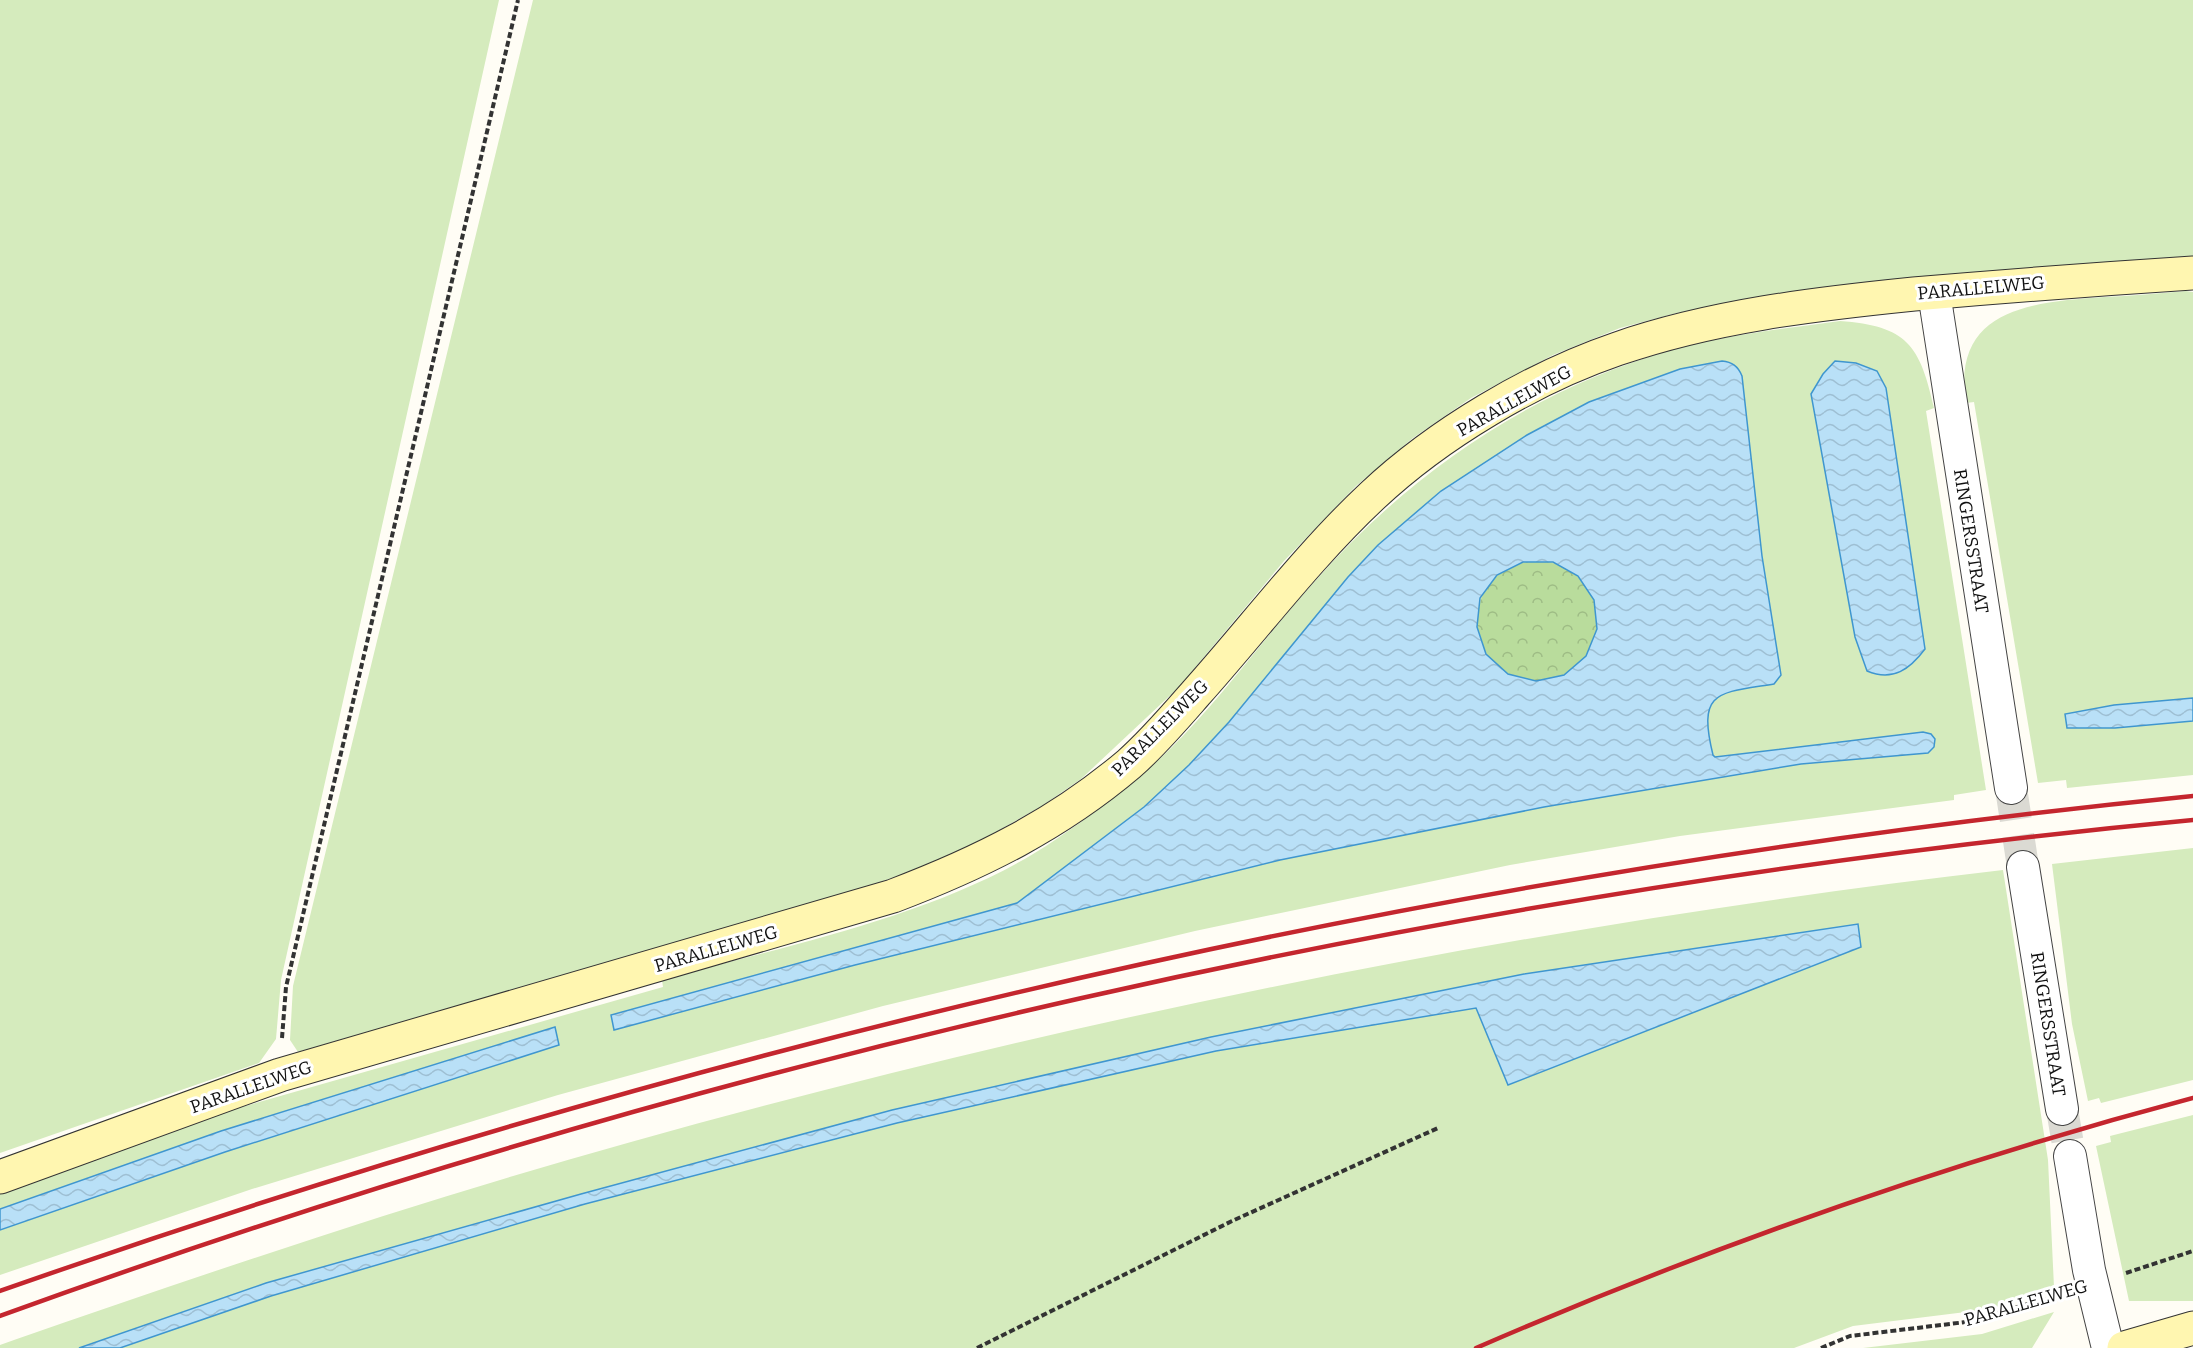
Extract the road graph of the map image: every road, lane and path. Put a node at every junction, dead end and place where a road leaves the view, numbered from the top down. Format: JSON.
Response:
{"nodes":[{"id":1,"x":518,"y":0,"type":"edge"},
{"id":2,"x":2193,"y":273,"type":"edge"},
{"id":3,"x":1934,"y":292,"type":"junction"},
{"id":4,"x":2011,"y":788,"type":"tunnel mouth"},
{"id":5,"x":2023,"y":867,"type":"tunnel mouth"},
{"id":6,"x":280,"y":1075,"type":"junction"},
{"id":7,"x":2062,"y":1109,"type":"tunnel mouth"},
{"id":8,"x":1438,"y":1128,"type":"dead end"},
{"id":9,"x":2070,"y":1156,"type":"tunnel mouth"},
{"id":10,"x":0,"y":1177,"type":"edge"},
{"id":11,"x":2193,"y":1251,"type":"edge"},
{"id":12,"x":2092,"y":1284,"type":"junction"},
{"id":13,"x":2193,"y":1328,"type":"edge"},
{"id":14,"x":977,"y":1348,"type":"edge"},
{"id":15,"x":1821,"y":1348,"type":"edge"},
{"id":16,"x":2108,"y":1348,"type":"edge"},
{"id":17,"x":2124,"y":1348,"type":"edge"}],
"edges":[{"from":1,"to":6,"type":"path"},
{"from":2,"to":3,"type":"street","name":"PARALLELWEG"},
{"from":3,"to":4,"type":"street","name":"RINGERSSTRAAT"},
{"from":3,"to":6,"type":"street","name":"PARALLELWEG"},
{"from":5,"to":7,"type":"street","name":"RINGERSSTRAAT"},
{"from":6,"to":10,"type":"street","name":"PARALLELWEG"},
{"from":8,"to":14,"type":"path"},
{"from":9,"to":12,"type":"street"},
{"from":11,"to":12,"type":"path","name":"PARALLELWEG"},
{"from":12,"to":15,"type":"path","name":"PARALLELWEG"},
{"from":12,"to":16,"type":"street"},
{"from":13,"to":17,"type":"street"}]}
